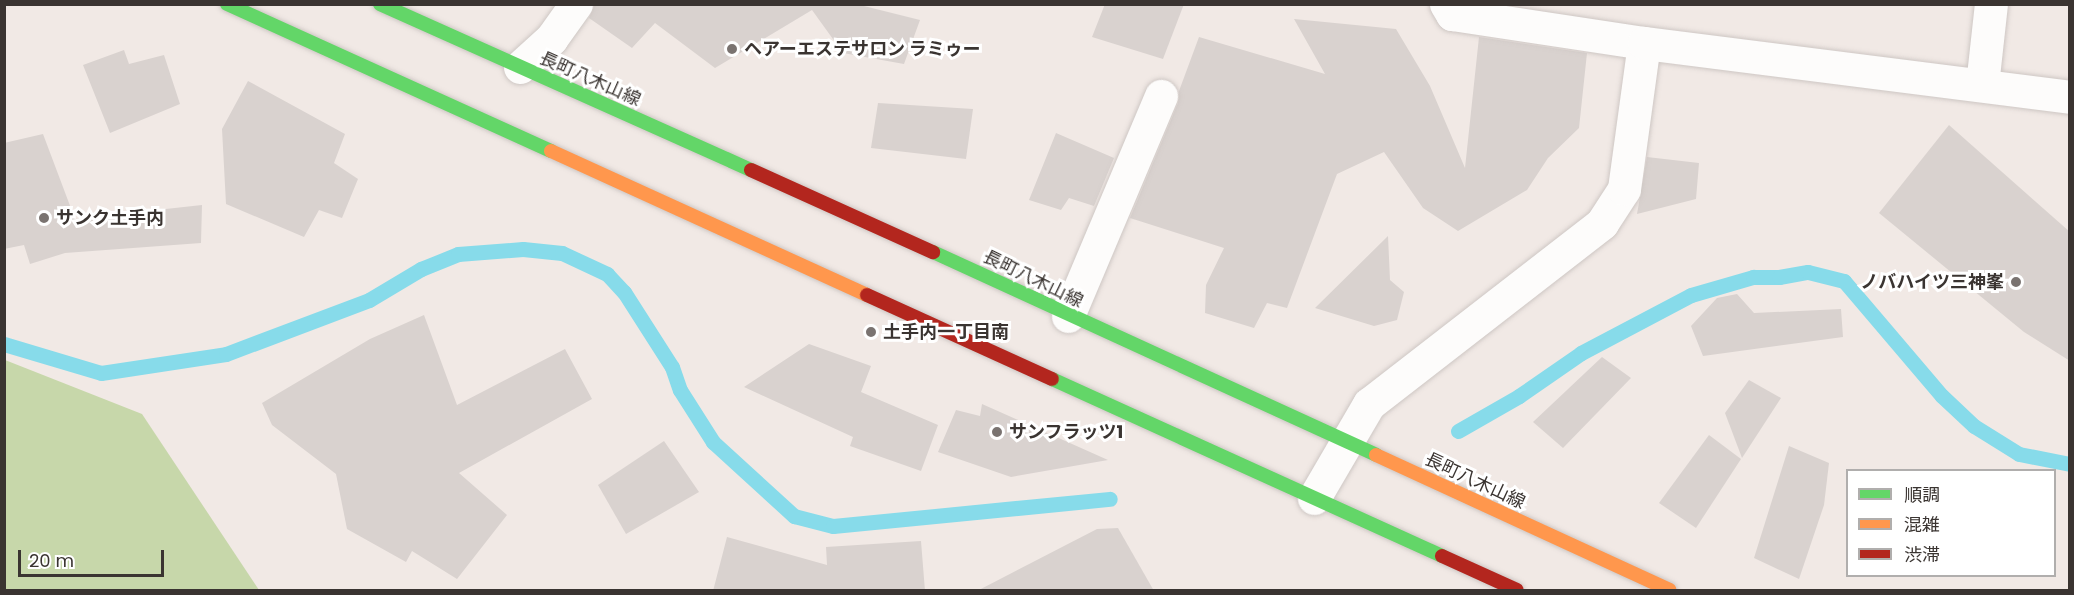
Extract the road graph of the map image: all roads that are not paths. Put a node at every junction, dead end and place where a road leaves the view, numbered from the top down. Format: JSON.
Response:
{"nodes":[{"id":1,"x":227,"y":4,"type":"edge"},
{"id":2,"x":380,"y":4,"type":"edge"},
{"id":3,"x":576,"y":4,"type":"edge"},
{"id":4,"x":1446,"y":4,"type":"edge"},
{"id":5,"x":1991,"y":4,"type":"edge"},
{"id":6,"x":1644,"y":43,"type":"junction"},
{"id":7,"x":520,"y":67,"type":"junction"},
{"id":8,"x":1982,"y":85,"type":"junction"},
{"id":9,"x":1161,"y":96,"type":"dead end"},
{"id":10,"x":2070,"y":97,"type":"edge"},
{"id":11,"x":1068,"y":316,"type":"junction"},
{"id":12,"x":1345,"y":441,"type":"junction"},
{"id":13,"x":1314,"y":498,"type":"junction"},
{"id":14,"x":1517,"y":591,"type":"edge"},
{"id":15,"x":1669,"y":591,"type":"edge"}],
"edges":[{"from":1,"to":13,"type":"street"},
{"from":2,"to":7,"type":"street","name":"長町八木山線"},
{"from":3,"to":7,"type":"street"},
{"from":4,"to":6,"type":"street"},
{"from":5,"to":8,"type":"street"},
{"from":6,"to":8,"type":"street"},
{"from":6,"to":12,"type":"street"},
{"from":7,"to":11,"type":"street","name":"長町八木山線"},
{"from":8,"to":10,"type":"street"},
{"from":9,"to":11,"type":"street"},
{"from":11,"to":12,"type":"street","name":"長町八木山線"},
{"from":12,"to":13,"type":"street"},
{"from":12,"to":15,"type":"street","name":"長町八木山線"},
{"from":13,"to":14,"type":"street"}]}
